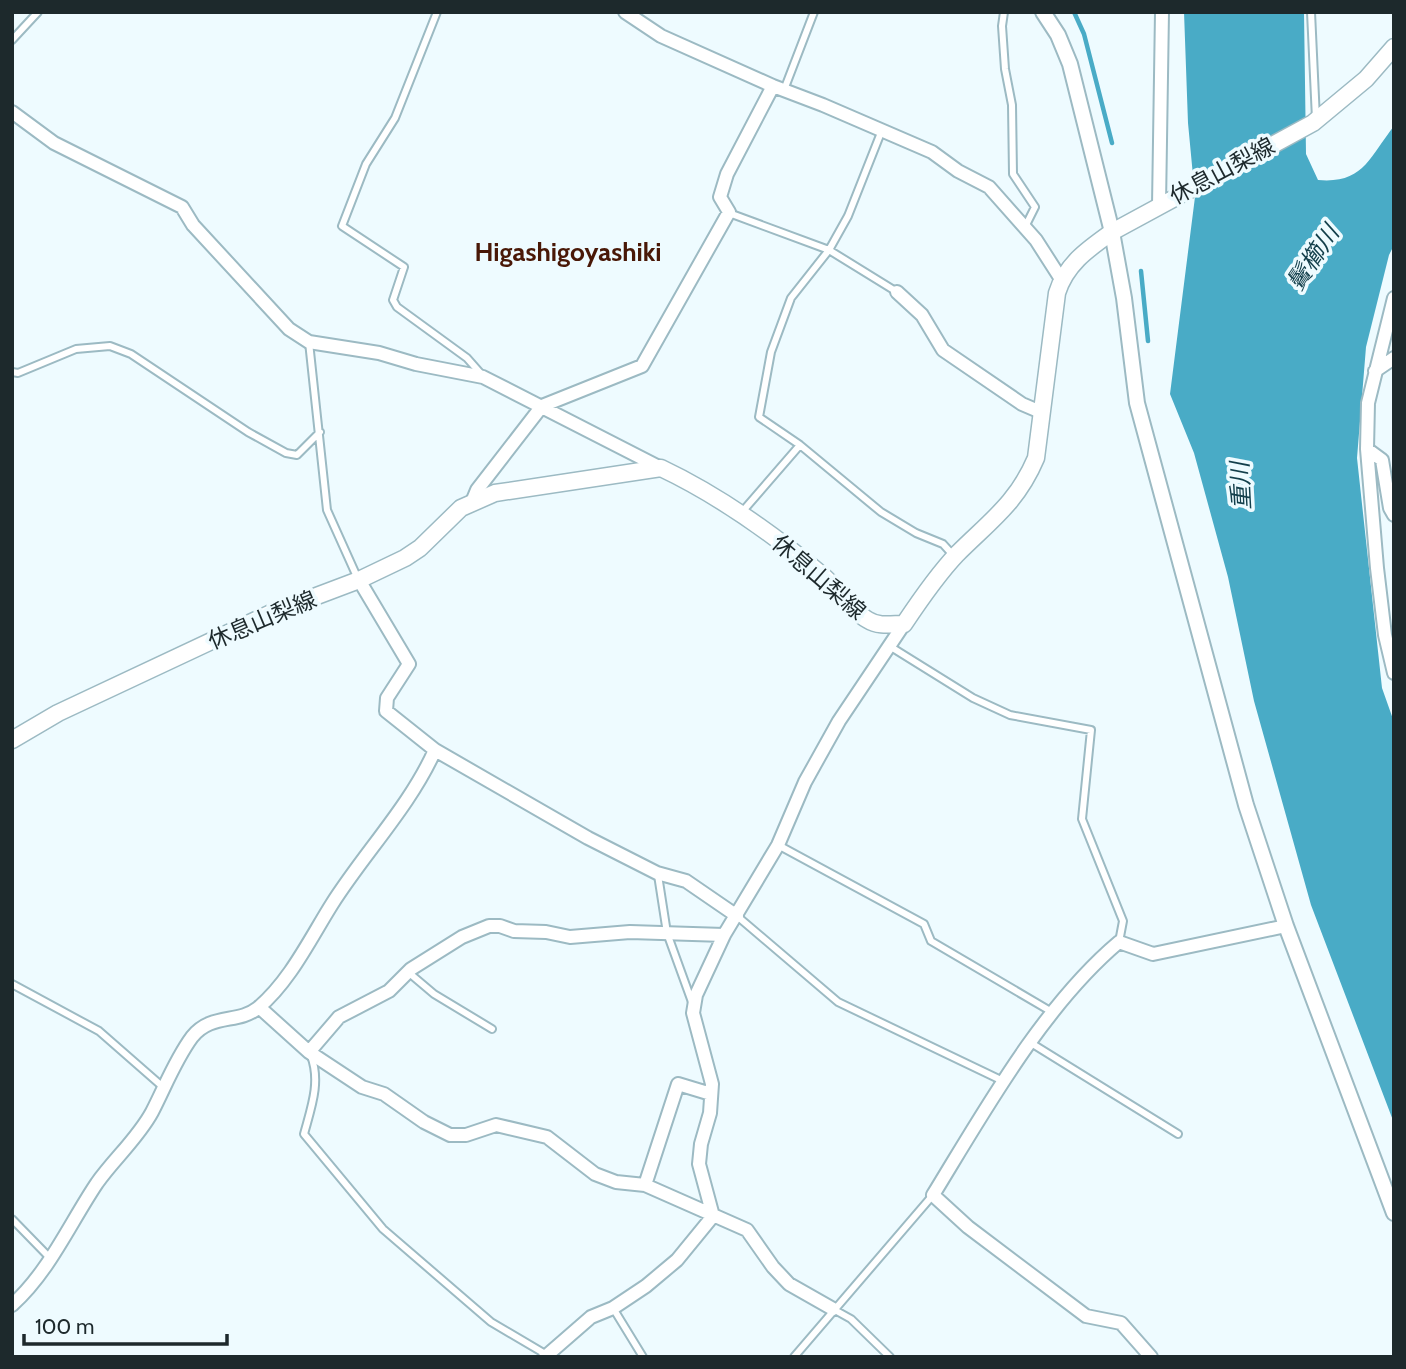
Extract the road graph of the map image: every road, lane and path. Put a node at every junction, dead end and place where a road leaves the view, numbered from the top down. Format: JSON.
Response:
{"nodes":[{"id":1,"x":38,"y":12,"type":"edge"},
{"id":2,"x":437,"y":12,"type":"edge"},
{"id":3,"x":625,"y":12,"type":"edge"},
{"id":4,"x":814,"y":12,"type":"edge"},
{"id":5,"x":1004,"y":12,"type":"edge"},
{"id":6,"x":1044,"y":12,"type":"edge"},
{"id":7,"x":1162,"y":12,"type":"edge"},
{"id":8,"x":1311,"y":12,"type":"edge"},
{"id":9,"x":12,"y":40,"type":"edge"},
{"id":10,"x":1394,"y":47,"type":"edge"},
{"id":11,"x":779,"y":88,"type":"junction"},
{"id":12,"x":12,"y":112,"type":"edge"},
{"id":13,"x":1314,"y":122,"type":"junction"},
{"id":14,"x":882,"y":130,"type":"junction"},
{"id":15,"x":1162,"y":203,"type":"junction"},
{"id":16,"x":729,"y":212,"type":"junction"},
{"id":17,"x":1025,"y":227,"type":"junction"},
{"id":18,"x":1112,"y":232,"type":"junction"},
{"id":19,"x":829,"y":250,"type":"junction"},
{"id":20,"x":1061,"y":279,"type":"junction"},
{"id":21,"x":897,"y":292,"type":"joint"},
{"id":22,"x":1394,"y":298,"type":"edge"},
{"id":23,"x":309,"y":342,"type":"junction"},
{"id":24,"x":1394,"y":358,"type":"edge"},
{"id":25,"x":1376,"y":371,"type":"junction"},
{"id":26,"x":12,"y":372,"type":"edge"},
{"id":27,"x":483,"y":377,"type":"junction"},
{"id":28,"x":542,"y":407,"type":"junction"},
{"id":29,"x":1043,"y":413,"type":"junction"},
{"id":30,"x":320,"y":432,"type":"junction"},
{"id":31,"x":800,"y":445,"type":"junction"},
{"id":32,"x":1367,"y":449,"type":"junction"},
{"id":33,"x":661,"y":468,"type":"junction"},
{"id":34,"x":472,"y":502,"type":"junction"},
{"id":35,"x":740,"y":514,"type":"junction"},
{"id":36,"x":1394,"y":515,"type":"edge"},
{"id":37,"x":955,"y":556,"type":"junction"},
{"id":38,"x":359,"y":580,"type":"junction"},
{"id":39,"x":904,"y":624,"type":"junction"},
{"id":40,"x":891,"y":647,"type":"junction"},
{"id":41,"x":1394,"y":673,"type":"edge"},
{"id":42,"x":12,"y":740,"type":"edge"},
{"id":43,"x":435,"y":750,"type":"junction"},
{"id":44,"x":778,"y":845,"type":"junction"},
{"id":45,"x":657,"y":873,"type":"junction"},
{"id":46,"x":737,"y":916,"type":"junction"},
{"id":47,"x":1286,"y":926,"type":"junction"},
{"id":48,"x":667,"y":933,"type":"junction"},
{"id":49,"x":724,"y":935,"type":"junction"},
{"id":50,"x":1119,"y":942,"type":"junction"},
{"id":51,"x":408,"y":972,"type":"junction"},
{"id":52,"x":12,"y":985,"type":"edge"},
{"id":53,"x":259,"y":1007,"type":"junction"},
{"id":54,"x":694,"y":1007,"type":"junction"},
{"id":55,"x":1052,"y":1012,"type":"junction"},
{"id":56,"x":492,"y":1029,"type":"dead end"},
{"id":57,"x":1031,"y":1043,"type":"junction"},
{"id":58,"x":309,"y":1052,"type":"junction"},
{"id":59,"x":1005,"y":1082,"type":"junction"},
{"id":60,"x":163,"y":1087,"type":"junction"},
{"id":61,"x":711,"y":1094,"type":"junction"},
{"id":62,"x":1178,"y":1134,"type":"dead end"},
{"id":63,"x":645,"y":1185,"type":"junction"},
{"id":64,"x":933,"y":1195,"type":"junction"},
{"id":65,"x":1394,"y":1213,"type":"edge"},
{"id":66,"x":713,"y":1216,"type":"junction"},
{"id":67,"x":12,"y":1219,"type":"edge"},
{"id":68,"x":50,"y":1258,"type":"junction"},
{"id":69,"x":12,"y":1305,"type":"edge"},
{"id":70,"x":613,"y":1308,"type":"junction"},
{"id":71,"x":832,"y":1309,"type":"junction"},
{"id":72,"x":546,"y":1356,"type":"edge"},
{"id":73,"x":643,"y":1357,"type":"edge"},
{"id":74,"x":794,"y":1357,"type":"edge"},
{"id":75,"x":890,"y":1357,"type":"edge"},
{"id":76,"x":1151,"y":1357,"type":"edge"}],
"edges":[{"from":1,"to":9,"type":"lane"},
{"from":2,"to":27,"type":"lane"},
{"from":3,"to":11,"type":"street"},
{"from":4,"to":11,"type":"lane"},
{"from":5,"to":17,"type":"lane"},
{"from":6,"to":18,"type":"street"},
{"from":7,"to":15,"type":"street"},
{"from":8,"to":13,"type":"lane"},
{"from":10,"to":13,"type":"main road","name":"休息山梨線"},
{"from":11,"to":14,"type":"street"},
{"from":11,"to":16,"type":"street"},
{"from":12,"to":23,"type":"street"},
{"from":13,"to":15,"type":"main road","name":"休息山梨線"},
{"from":14,"to":17,"type":"street"},
{"from":14,"to":19,"type":"lane"},
{"from":15,"to":18,"type":"main road","name":"休息山梨線"},
{"from":16,"to":19,"type":"lane"},
{"from":16,"to":28,"type":"street"},
{"from":17,"to":20,"type":"street"},
{"from":18,"to":20,"type":"main road","name":"休息山梨線"},
{"from":18,"to":47,"type":"street"},
{"from":19,"to":21,"type":"lane"},
{"from":19,"to":31,"type":"lane"},
{"from":20,"to":29,"type":"main road","name":"休息山梨線"},
{"from":21,"to":29,"type":"street"},
{"from":22,"to":25,"type":"street"},
{"from":23,"to":27,"type":"street"},
{"from":23,"to":30,"type":"lane"},
{"from":24,"to":25,"type":"street"},
{"from":25,"to":32,"type":"street"},
{"from":26,"to":30,"type":"lane"},
{"from":27,"to":28,"type":"street"},
{"from":28,"to":33,"type":"street"},
{"from":28,"to":34,"type":"street"},
{"from":29,"to":37,"type":"main road","name":"休息山梨線"},
{"from":30,"to":38,"type":"lane"},
{"from":31,"to":35,"type":"lane"},
{"from":31,"to":37,"type":"lane"},
{"from":32,"to":36,"type":"street"},
{"from":32,"to":41,"type":"street"},
{"from":33,"to":34,"type":"main road","name":"休息山梨線"},
{"from":33,"to":35,"type":"main road","name":"休息山梨線"},
{"from":34,"to":38,"type":"main road","name":"休息山梨線"},
{"from":35,"to":39,"type":"main road","name":"休息山梨線"},
{"from":37,"to":39,"type":"main road","name":"休息山梨線"},
{"from":38,"to":42,"type":"main road","name":"休息山梨線"},
{"from":38,"to":43,"type":"street"},
{"from":39,"to":40,"type":"street"},
{"from":40,"to":44,"type":"street"},
{"from":40,"to":50,"type":"lane"},
{"from":43,"to":45,"type":"street"},
{"from":43,"to":53,"type":"street"},
{"from":44,"to":46,"type":"street"},
{"from":44,"to":55,"type":"lane"},
{"from":45,"to":46,"type":"street"},
{"from":45,"to":48,"type":"lane"},
{"from":46,"to":49,"type":"street"},
{"from":46,"to":59,"type":"lane"},
{"from":47,"to":50,"type":"street"},
{"from":47,"to":65,"type":"street"},
{"from":48,"to":49,"type":"street"},
{"from":48,"to":51,"type":"street"},
{"from":48,"to":54,"type":"lane"},
{"from":49,"to":54,"type":"street"},
{"from":50,"to":55,"type":"street"},
{"from":51,"to":56,"type":"lane"},
{"from":51,"to":58,"type":"street"},
{"from":52,"to":60,"type":"lane"},
{"from":53,"to":58,"type":"street"},
{"from":53,"to":60,"type":"street"},
{"from":54,"to":61,"type":"street"},
{"from":55,"to":57,"type":"street"},
{"from":57,"to":59,"type":"street"},
{"from":57,"to":62,"type":"lane"},
{"from":58,"to":63,"type":"street"},
{"from":58,"to":72,"type":"lane"},
{"from":59,"to":64,"type":"street"},
{"from":60,"to":68,"type":"street"},
{"from":61,"to":63,"type":"street"},
{"from":61,"to":66,"type":"street"},
{"from":63,"to":66,"type":"street"},
{"from":64,"to":71,"type":"lane"},
{"from":64,"to":76,"type":"street"},
{"from":66,"to":70,"type":"street"},
{"from":66,"to":71,"type":"street"},
{"from":67,"to":68,"type":"lane"},
{"from":68,"to":69,"type":"street"},
{"from":70,"to":72,"type":"street"},
{"from":70,"to":73,"type":"lane"},
{"from":71,"to":74,"type":"lane"},
{"from":71,"to":75,"type":"lane"}]}
